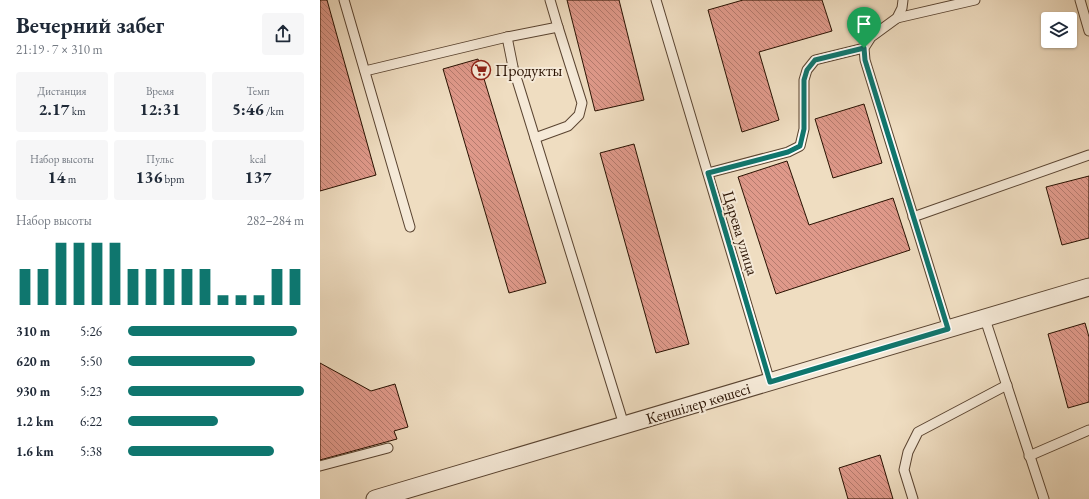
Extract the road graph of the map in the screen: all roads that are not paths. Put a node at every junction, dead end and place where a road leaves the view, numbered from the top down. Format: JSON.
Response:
{"nodes":[{"id":1,"x":344,"y":0,"type":"edge"},
{"id":2,"x":550,"y":0,"type":"edge"},
{"id":3,"x":656,"y":0,"type":"edge"},
{"id":4,"x":903,"y":0,"type":"edge"},
{"id":5,"x":975,"y":0,"type":"edge"},
{"id":6,"x":1080,"y":0,"type":"edge"},
{"id":7,"x":898,"y":18,"type":"junction"},
{"id":8,"x":558,"y":27,"type":"junction"},
{"id":9,"x":1089,"y":31,"type":"edge"},
{"id":10,"x":507,"y":37,"type":"junction"},
{"id":11,"x":864,"y":48,"type":"junction"},
{"id":12,"x":365,"y":71,"type":"junction"},
{"id":13,"x":535,"y":138,"type":"junction"},
{"id":14,"x":1089,"y":155,"type":"edge"},
{"id":15,"x":708,"y":173,"type":"junction"},
{"id":16,"x":914,"y":217,"type":"junction"},
{"id":17,"x":410,"y":227,"type":"dead end"},
{"id":18,"x":1089,"y":287,"type":"edge"},
{"id":19,"x":985,"y":319,"type":"junction"},
{"id":20,"x":948,"y":329,"type":"junction"},
{"id":21,"x":770,"y":382,"type":"junction"},
{"id":22,"x":1007,"y":385,"type":"junction"},
{"id":23,"x":624,"y":425,"type":"junction"},
{"id":24,"x":1089,"y":430,"type":"edge"},
{"id":25,"x":388,"y":448,"type":"dead end"},
{"id":26,"x":1029,"y":456,"type":"junction"},
{"id":27,"x":320,"y":466,"type":"edge"},
{"id":28,"x":375,"y":499,"type":"edge"},
{"id":29,"x":913,"y":499,"type":"edge"},
{"id":30,"x":1044,"y":499,"type":"edge"}],
"edges":[{"from":1,"to":12,"type":"lane"},
{"from":2,"to":8,"type":"lane"},
{"from":3,"to":15,"type":"lane","name":"Царева улица"},
{"from":4,"to":7,"type":"lane"},
{"from":5,"to":7,"type":"lane"},
{"from":6,"to":9,"type":"lane"},
{"from":7,"to":11,"type":"lane"},
{"from":8,"to":10,"type":"lane"},
{"from":8,"to":13,"type":"lane"},
{"from":10,"to":12,"type":"lane"},
{"from":10,"to":13,"type":"lane"},
{"from":11,"to":15,"type":"lane"},
{"from":11,"to":16,"type":"lane"},
{"from":12,"to":17,"type":"lane"},
{"from":13,"to":23,"type":"lane"},
{"from":14,"to":16,"type":"lane"},
{"from":15,"to":21,"type":"lane","name":"Царева улица"},
{"from":16,"to":20,"type":"lane"},
{"from":18,"to":19,"type":"street","name":"Кеншілер көшесі"},
{"from":19,"to":20,"type":"street","name":"Кеншілер көшесі"},
{"from":19,"to":22,"type":"lane"},
{"from":20,"to":21,"type":"street","name":"Кеншілер көшесі"},
{"from":21,"to":23,"type":"street","name":"Кеншілер көшесі"},
{"from":22,"to":26,"type":"lane"},
{"from":22,"to":29,"type":"lane"},
{"from":23,"to":28,"type":"street","name":"Кеншілер көшесі"},
{"from":24,"to":26,"type":"lane"},
{"from":25,"to":27,"type":"lane"},
{"from":26,"to":30,"type":"lane"}]}
